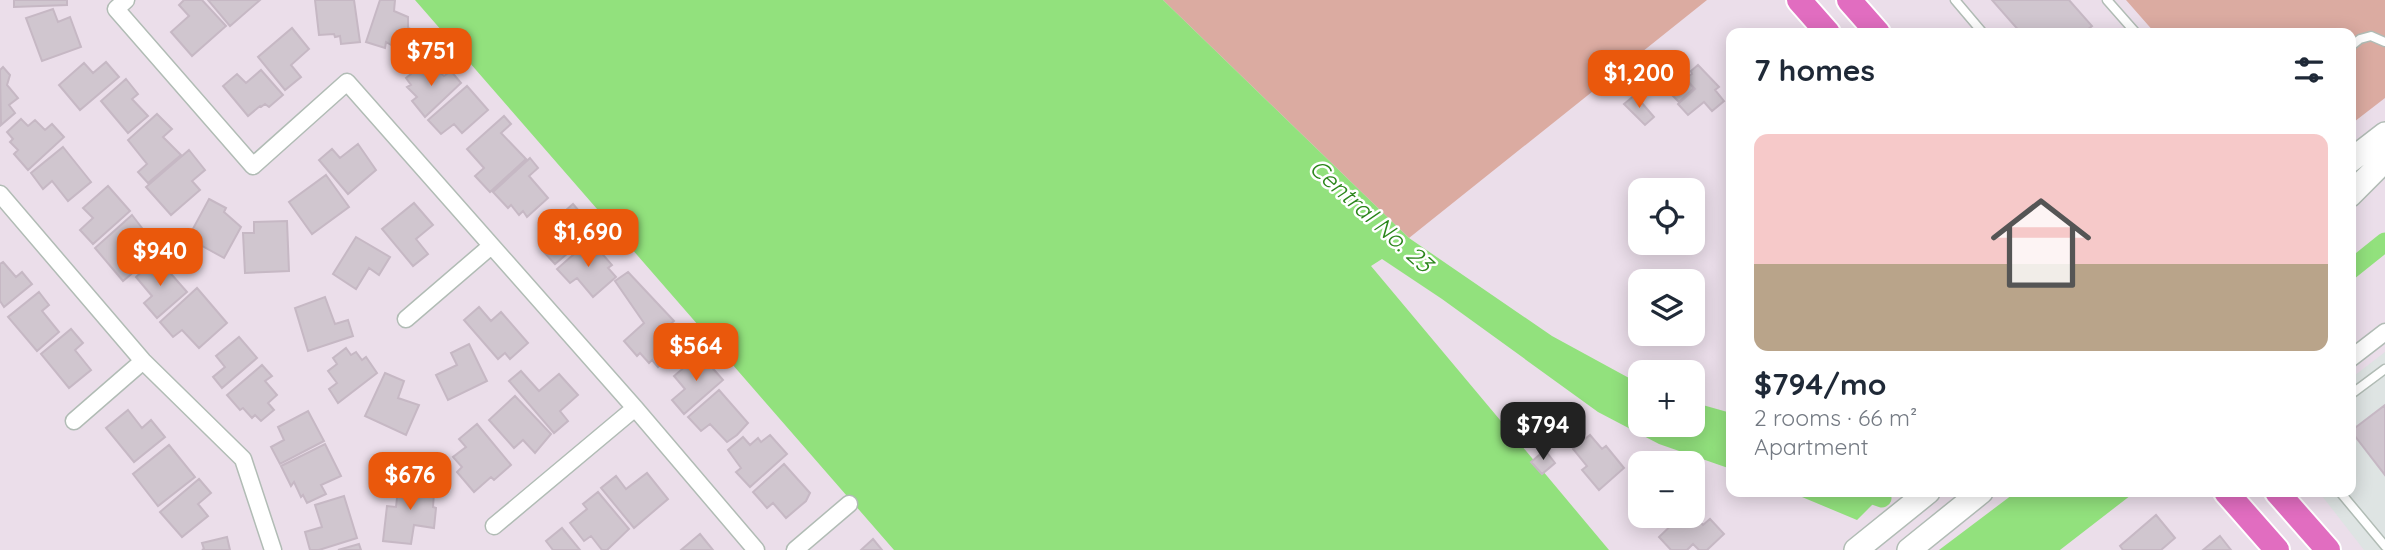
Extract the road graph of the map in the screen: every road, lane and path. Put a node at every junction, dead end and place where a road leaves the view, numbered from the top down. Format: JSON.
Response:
{"nodes":[{"id":1,"x":1799,"y":0,"type":"edge"},
{"id":2,"x":1849,"y":0,"type":"edge"},
{"id":3,"x":1955,"y":0,"type":"edge"},
{"id":4,"x":2106,"y":0,"type":"edge"},
{"id":5,"x":121,"y":4,"type":"edge"},
{"id":6,"x":1824,"y":28,"type":"edge"},
{"id":7,"x":1874,"y":28,"type":"edge"},
{"id":8,"x":1979,"y":28,"type":"edge"},
{"id":9,"x":2131,"y":28,"type":"edge"},
{"id":10,"x":2356,"y":42,"type":"edge"},
{"id":11,"x":2385,"y":42,"type":"edge"},
{"id":12,"x":2385,"y":134,"type":"edge"},
{"id":13,"x":2356,"y":156,"type":"edge"},
{"id":14,"x":2385,"y":160,"type":"edge"},
{"id":15,"x":2385,"y":177,"type":"edge"},
{"id":16,"x":2356,"y":189,"type":"edge"},
{"id":17,"x":0,"y":194,"type":"edge"},
{"id":18,"x":2356,"y":199,"type":"edge"},
{"id":19,"x":491,"y":246,"type":"junction"},
{"id":20,"x":406,"y":319,"type":"dead end"},
{"id":21,"x":2385,"y":332,"type":"edge"},
{"id":22,"x":2356,"y":354,"type":"edge"},
{"id":23,"x":144,"y":361,"type":"junction"},
{"id":24,"x":2385,"y":369,"type":"edge"},
{"id":25,"x":2356,"y":391,"type":"edge"},
{"id":26,"x":635,"y":408,"type":"junction"},
{"id":27,"x":74,"y":421,"type":"dead end"},
{"id":28,"x":1921,"y":497,"type":"edge"},
{"id":29,"x":1975,"y":497,"type":"edge"},
{"id":30,"x":2229,"y":497,"type":"edge"},
{"id":31,"x":2281,"y":497,"type":"edge"},
{"id":32,"x":2344,"y":497,"type":"edge"},
{"id":33,"x":849,"y":504,"type":"dead end"},
{"id":34,"x":494,"y":526,"type":"dead end"},
{"id":35,"x":2385,"y":545,"type":"edge"},
{"id":36,"x":273,"y":550,"type":"edge"},
{"id":37,"x":756,"y":550,"type":"edge"},
{"id":38,"x":795,"y":550,"type":"edge"},
{"id":39,"x":1856,"y":550,"type":"edge"},
{"id":40,"x":1909,"y":550,"type":"edge"},
{"id":41,"x":2277,"y":550,"type":"edge"},
{"id":42,"x":2328,"y":550,"type":"edge"}],
"edges":[{"from":1,"to":6,"type":"main road"},
{"from":2,"to":7,"type":"main road"},
{"from":3,"to":8,"type":"lane"},
{"from":4,"to":9,"type":"lane"},
{"from":5,"to":19,"type":"street"},
{"from":10,"to":11,"type":"lane"},
{"from":12,"to":13,"type":"main road"},
{"from":14,"to":16,"type":"main road"},
{"from":15,"to":18,"type":"main road"},
{"from":17,"to":23,"type":"street"},
{"from":19,"to":20,"type":"street"},
{"from":19,"to":26,"type":"street"},
{"from":21,"to":22,"type":"street"},
{"from":23,"to":27,"type":"street"},
{"from":23,"to":36,"type":"street"},
{"from":24,"to":25,"type":"lane"},
{"from":26,"to":34,"type":"street"},
{"from":26,"to":37,"type":"street"},
{"from":28,"to":39,"type":"main road"},
{"from":29,"to":40,"type":"main road"},
{"from":30,"to":41,"type":"main road"},
{"from":31,"to":42,"type":"main road"},
{"from":32,"to":35,"type":"lane"},
{"from":33,"to":38,"type":"street"}]}
